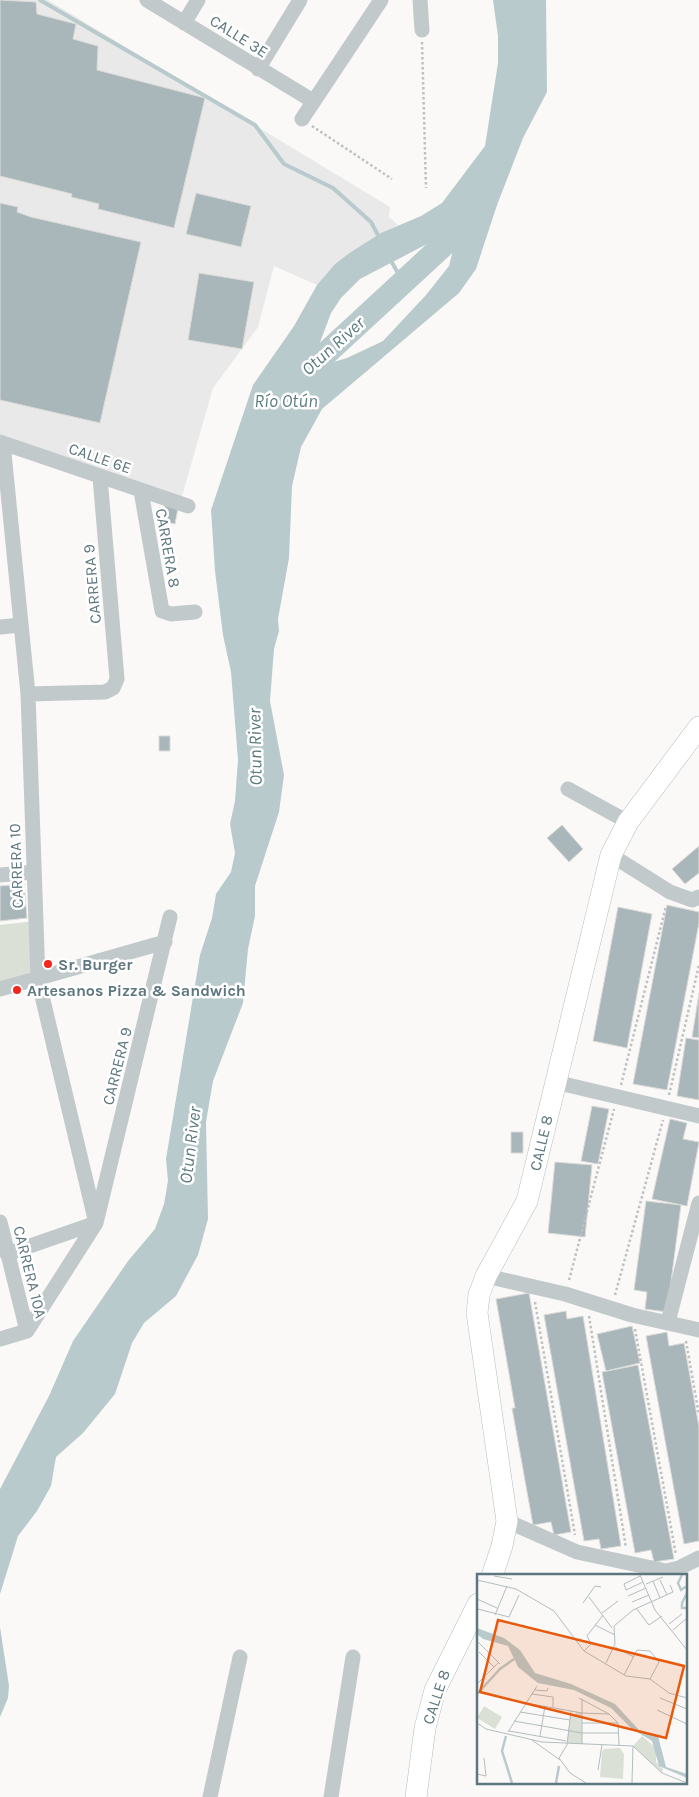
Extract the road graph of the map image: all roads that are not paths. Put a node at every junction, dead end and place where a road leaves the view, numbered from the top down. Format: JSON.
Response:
{"nodes":[{"id":1,"x":147,"y":0,"type":"edge"},
{"id":2,"x":198,"y":0,"type":"edge"},
{"id":3,"x":300,"y":0,"type":"edge"},
{"id":4,"x":381,"y":0,"type":"edge"},
{"id":5,"x":420,"y":0,"type":"edge"},
{"id":6,"x":184,"y":23,"type":"junction"},
{"id":7,"x":422,"y":30,"type":"road end"},
{"id":8,"x":258,"y":69,"type":"junction"},
{"id":9,"x":313,"y":101,"type":"junction"},
{"id":10,"x":302,"y":119,"type":"road end"},
{"id":11,"x":2,"y":442,"type":"edge"},
{"id":12,"x":100,"y":477,"type":"junction"},
{"id":13,"x":141,"y":491,"type":"junction"},
{"id":14,"x":188,"y":506,"type":"dead end"},
{"id":15,"x":195,"y":612,"type":"dead end"},
{"id":16,"x":21,"y":625,"type":"junction"},
{"id":17,"x":0,"y":627,"type":"edge"},
{"id":18,"x":28,"y":694,"type":"junction"},
{"id":19,"x":699,"y":727,"type":"edge"},
{"id":20,"x":568,"y":789,"type":"dead end"},
{"id":21,"x":628,"y":822,"type":"junction"},
{"id":22,"x":611,"y":855,"type":"junction"},
{"id":23,"x":33,"y":872,"type":"junction"},
{"id":24,"x":0,"y":875,"type":"edge"},
{"id":25,"x":699,"y":897,"type":"edge"},
{"id":26,"x":170,"y":917,"type":"dead end"},
{"id":27,"x":165,"y":942,"type":"junction"},
{"id":28,"x":38,"y":979,"type":"junction"},
{"id":29,"x":0,"y":989,"type":"edge"},
{"id":30,"x":555,"y":1082,"type":"junction"},
{"id":31,"x":699,"y":1116,"type":"edge"},
{"id":32,"x":699,"y":1203,"type":"edge"},
{"id":33,"x":0,"y":1222,"type":"edge"},
{"id":34,"x":96,"y":1223,"type":"junction"},
{"id":35,"x":7,"y":1254,"type":"junction"},
{"id":36,"x":486,"y":1276,"type":"junction"},
{"id":37,"x":668,"y":1322,"type":"junction"},
{"id":38,"x":699,"y":1330,"type":"edge"},
{"id":39,"x":27,"y":1331,"type":"junction"},
{"id":40,"x":0,"y":1339,"type":"edge"},
{"id":41,"x":507,"y":1521,"type":"junction"},
{"id":42,"x":699,"y":1558,"type":"edge"},
{"id":43,"x":493,"y":1574,"type":"edge"},
{"id":44,"x":477,"y":1606,"type":"edge"},
{"id":45,"x":240,"y":1657,"type":"dead end"},
{"id":46,"x":353,"y":1657,"type":"dead end"},
{"id":47,"x":210,"y":1797,"type":"edge"},
{"id":48,"x":331,"y":1797,"type":"edge"},
{"id":49,"x":416,"y":1797,"type":"edge"}],
"edges":[{"from":1,"to":6,"type":"street","name":"CALLE 3E"},
{"from":2,"to":6,"type":"street"},
{"from":3,"to":8,"type":"street"},
{"from":4,"to":9,"type":"street"},
{"from":5,"to":7,"type":"street"},
{"from":6,"to":8,"type":"street","name":"CALLE 3E"},
{"from":8,"to":9,"type":"street","name":"CALLE 3E"},
{"from":9,"to":10,"type":"street"},
{"from":11,"to":12,"type":"street","name":"CALLE 6E"},
{"from":11,"to":16,"type":"street","name":"CARRERA 10"},
{"from":12,"to":13,"type":"street","name":"CALLE 6E"},
{"from":12,"to":18,"type":"street","name":"CARRERA 9"},
{"from":13,"to":14,"type":"street","name":"CALLE 6E"},
{"from":13,"to":15,"type":"street","name":"CARRERA 8"},
{"from":16,"to":17,"type":"street"},
{"from":16,"to":18,"type":"street","name":"CARRERA 10"},
{"from":18,"to":23,"type":"street","name":"CARRERA 10"},
{"from":19,"to":21,"type":"street","name":"CALLE 8"},
{"from":20,"to":21,"type":"street"},
{"from":21,"to":22,"type":"street","name":"CALLE 8"},
{"from":22,"to":25,"type":"street"},
{"from":22,"to":30,"type":"street","name":"CALLE 8"},
{"from":23,"to":24,"type":"street"},
{"from":23,"to":28,"type":"street","name":"CARRERA 10"},
{"from":26,"to":27,"type":"street","name":"CARRERA 9"},
{"from":27,"to":28,"type":"street"},
{"from":27,"to":34,"type":"street","name":"CARRERA 9"},
{"from":28,"to":29,"type":"street"},
{"from":28,"to":34,"type":"street","name":"CARRERA 10"},
{"from":30,"to":31,"type":"street"},
{"from":30,"to":36,"type":"street","name":"CALLE 8"},
{"from":32,"to":37,"type":"street"},
{"from":33,"to":35,"type":"street","name":"CARRERA 10A"},
{"from":34,"to":35,"type":"street"},
{"from":34,"to":39,"type":"street","name":"CARRERA 9"},
{"from":35,"to":39,"type":"street","name":"CARRERA 10A"},
{"from":36,"to":37,"type":"street"},
{"from":36,"to":41,"type":"street","name":"CALLE 8"},
{"from":37,"to":38,"type":"street"},
{"from":39,"to":40,"type":"street"},
{"from":41,"to":42,"type":"street"},
{"from":41,"to":43,"type":"street","name":"CALLE 8"},
{"from":44,"to":49,"type":"street","name":"CALLE 8"},
{"from":45,"to":47,"type":"street"},
{"from":46,"to":48,"type":"street"}]}
